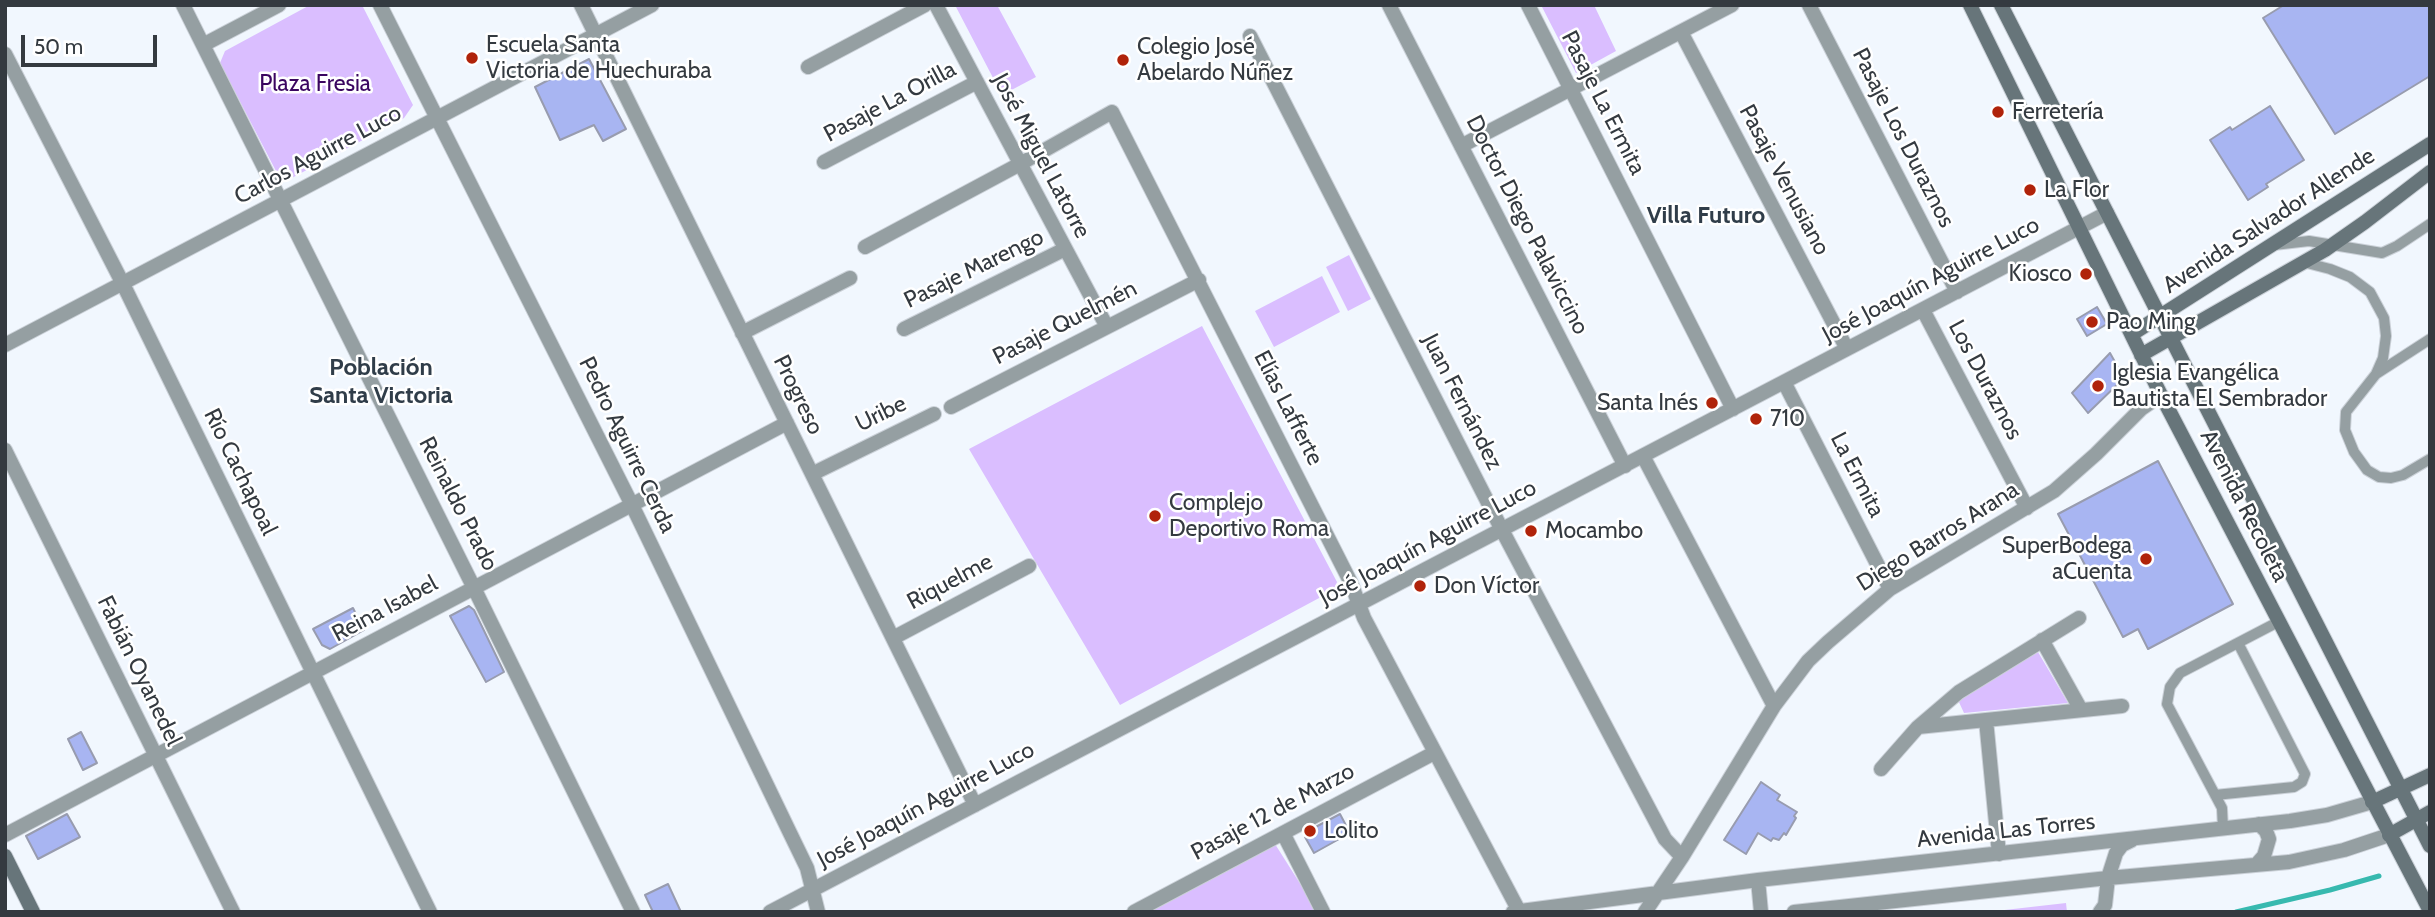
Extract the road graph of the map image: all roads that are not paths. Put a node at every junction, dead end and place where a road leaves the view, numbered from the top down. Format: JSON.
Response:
{"nodes":[{"id":1,"x":183,"y":5,"type":"edge"},
{"id":2,"x":279,"y":5,"type":"edge"},
{"id":3,"x":380,"y":5,"type":"edge"},
{"id":4,"x":581,"y":5,"type":"edge"},
{"id":5,"x":652,"y":5,"type":"edge"},
{"id":6,"x":925,"y":5,"type":"edge"},
{"id":7,"x":936,"y":5,"type":"edge"},
{"id":8,"x":1389,"y":5,"type":"edge"},
{"id":9,"x":1528,"y":5,"type":"edge"},
{"id":10,"x":1732,"y":5,"type":"edge"},
{"id":11,"x":1809,"y":5,"type":"edge"},
{"id":12,"x":1970,"y":5,"type":"edge"},
{"id":13,"x":2001,"y":5,"type":"edge"},
{"id":14,"x":1681,"y":32,"type":"junction"},
{"id":15,"x":596,"y":35,"type":"junction"},
{"id":16,"x":1250,"y":36,"type":"dead end"},
{"id":17,"x":203,"y":45,"type":"junction"},
{"id":18,"x":5,"y":54,"type":"edge"},
{"id":19,"x":808,"y":67,"type":"dead end"},
{"id":20,"x":977,"y":82,"type":"junction"},
{"id":21,"x":1570,"y":89,"type":"junction"},
{"id":22,"x":437,"y":118,"type":"junction"},
{"id":23,"x":2430,"y":144,"type":"edge"},
{"id":24,"x":1461,"y":146,"type":"junction"},
{"id":25,"x":824,"y":162,"type":"dead end"},
{"id":26,"x":1020,"y":164,"type":"junction"},
{"id":27,"x":2430,"y":172,"type":"edge"},
{"id":28,"x":281,"y":200,"type":"junction"},
{"id":29,"x":2107,"y":213,"type":"junction"},
{"id":30,"x":2430,"y":224,"type":"edge"},
{"id":31,"x":2079,"y":228,"type":"junction"},
{"id":32,"x":2334,"y":244,"type":"junction"},
{"id":33,"x":2272,"y":246,"type":"junction"},
{"id":34,"x":865,"y":247,"type":"dead end"},
{"id":35,"x":1065,"y":249,"type":"junction"},
{"id":36,"x":2303,"y":262,"type":"junction"},
{"id":37,"x":850,"y":278,"type":"dead end"},
{"id":38,"x":1199,"y":280,"type":"junction"},
{"id":39,"x":123,"y":284,"type":"junction"},
{"id":40,"x":1957,"y":292,"type":"junction"},
{"id":41,"x":1923,"y":310,"type":"junction"},
{"id":42,"x":2160,"y":317,"type":"junction"},
{"id":43,"x":1107,"y":327,"type":"junction"},
{"id":44,"x":904,"y":329,"type":"dead end"},
{"id":45,"x":743,"y":332,"type":"junction"},
{"id":46,"x":2132,"y":334,"type":"junction"},
{"id":47,"x":2171,"y":338,"type":"junction"},
{"id":48,"x":2430,"y":339,"type":"edge"},
{"id":49,"x":5,"y":345,"type":"edge"},
{"id":50,"x":1847,"y":349,"type":"junction"},
{"id":51,"x":2141,"y":355,"type":"junction"},
{"id":52,"x":2376,"y":374,"type":"junction"},
{"id":53,"x":1784,"y":382,"type":"junction"},
{"id":54,"x":2161,"y":394,"type":"junction"},
{"id":55,"x":951,"y":407,"type":"dead end"},
{"id":56,"x":1733,"y":409,"type":"junction"},
{"id":57,"x":934,"y":414,"type":"dead end"},
{"id":58,"x":787,"y":423,"type":"junction"},
{"id":59,"x":5,"y":450,"type":"edge"},
{"id":60,"x":1643,"y":456,"type":"junction"},
{"id":61,"x":2430,"y":459,"type":"edge"},
{"id":62,"x":1625,"y":466,"type":"junction"},
{"id":63,"x":812,"y":474,"type":"junction"},
{"id":64,"x":632,"y":505,"type":"junction"},
{"id":65,"x":2027,"y":508,"type":"junction"},
{"id":66,"x":1502,"y":530,"type":"junction"},
{"id":67,"x":1029,"y":566,"type":"dead end"},
{"id":68,"x":474,"y":588,"type":"junction"},
{"id":69,"x":1890,"y":589,"type":"junction"},
{"id":70,"x":1359,"y":605,"type":"junction"},
{"id":71,"x":2079,"y":618,"type":"dead end"},
{"id":72,"x":2278,"y":622,"type":"junction"},
{"id":73,"x":893,"y":638,"type":"junction"},
{"id":74,"x":2042,"y":640,"type":"junction"},
{"id":75,"x":2238,"y":643,"type":"junction"},
{"id":76,"x":312,"y":673,"type":"junction"},
{"id":77,"x":1773,"y":706,"type":"junction"},
{"id":78,"x":2122,"y":706,"type":"dead end"},
{"id":79,"x":2081,"y":710,"type":"junction"},
{"id":80,"x":1986,"y":720,"type":"junction"},
{"id":81,"x":1918,"y":727,"type":"junction"},
{"id":82,"x":1434,"y":753,"type":"junction"},
{"id":83,"x":155,"y":756,"type":"junction"},
{"id":84,"x":1881,"y":769,"type":"dead end"},
{"id":85,"x":2430,"y":775,"type":"edge"},
{"id":86,"x":2401,"y":789,"type":"junction"},
{"id":87,"x":2215,"y":795,"type":"junction"},
{"id":88,"x":2372,"y":802,"type":"junction"},
{"id":89,"x":975,"y":805,"type":"junction"},
{"id":90,"x":2430,"y":812,"type":"edge"},
{"id":91,"x":2417,"y":821,"type":"junction"},
{"id":92,"x":2259,"y":824,"type":"junction"},
{"id":93,"x":2222,"y":829,"type":"junction"},
{"id":94,"x":1283,"y":833,"type":"junction"},
{"id":95,"x":5,"y":835,"type":"edge"},
{"id":96,"x":2389,"y":835,"type":"junction"},
{"id":97,"x":2132,"y":840,"type":"junction"},
{"id":98,"x":2430,"y":846,"type":"edge"},
{"id":99,"x":1999,"y":854,"type":"junction"},
{"id":100,"x":5,"y":856,"type":"edge"},
{"id":101,"x":1682,"y":857,"type":"junction"},
{"id":102,"x":2256,"y":865,"type":"junction"},
{"id":103,"x":2108,"y":878,"type":"junction"},
{"id":104,"x":1758,"y":880,"type":"junction"},
{"id":105,"x":812,"y":890,"type":"junction"},
{"id":106,"x":1658,"y":893,"type":"junction"},
{"id":107,"x":1515,"y":911,"type":"edge"},
{"id":108,"x":1800,"y":911,"type":"edge"},
{"id":109,"x":2430,"y":911,"type":"edge"},
{"id":110,"x":33,"y":912,"type":"edge"},
{"id":111,"x":233,"y":912,"type":"edge"},
{"id":112,"x":430,"y":912,"type":"edge"},
{"id":113,"x":633,"y":912,"type":"edge"},
{"id":114,"x":770,"y":912,"type":"edge"},
{"id":115,"x":818,"y":912,"type":"edge"},
{"id":116,"x":1134,"y":912,"type":"edge"},
{"id":117,"x":1323,"y":912,"type":"edge"},
{"id":118,"x":1645,"y":912,"type":"edge"},
{"id":119,"x":1761,"y":912,"type":"edge"},
{"id":120,"x":2100,"y":912,"type":"edge"}],
"edges":[{"from":1,"to":17,"type":"street","name":"Reinaldo Prado"},
{"from":2,"to":17,"type":"street"},
{"from":3,"to":22,"type":"street","name":"Pedro Aguirre Cerda"},
{"from":4,"to":15,"type":"street","name":"Progreso"},
{"from":5,"to":15,"type":"street","name":"Carlos Aguirre Luco"},
{"from":6,"to":19,"type":"street"},
{"from":7,"to":20,"type":"street","name":"José Miguel Latorre"},
{"from":8,"to":24,"type":"street","name":"Doctor Diego Palaviccino"},
{"from":9,"to":21,"type":"street","name":"Pasaje La Ermita"},
{"from":10,"to":14,"type":"street"},
{"from":11,"to":40,"type":"street","name":"Pasaje Los Duraznos"},
{"from":12,"to":31,"type":"main road","name":"Avenida Recoleta"},
{"from":13,"to":29,"type":"main road","name":"Avenida Recoleta"},
{"from":14,"to":21,"type":"street"},
{"from":14,"to":50,"type":"street","name":"Pasaje Venusiano"},
{"from":15,"to":22,"type":"street","name":"Carlos Aguirre Luco"},
{"from":15,"to":45,"type":"street","name":"Progreso"},
{"from":16,"to":66,"type":"street","name":"Juan Fernández"},
{"from":17,"to":28,"type":"street","name":"Reinaldo Prado"},
{"from":18,"to":39,"type":"street","name":"Río Cachapoal"},
{"from":20,"to":25,"type":"street","name":"Pasaje La Orilla"},
{"from":20,"to":26,"type":"street","name":"José Miguel Latorre"},
{"from":21,"to":24,"type":"street"},
{"from":21,"to":56,"type":"street","name":"Pasaje La Ermita"},
{"from":22,"to":28,"type":"street","name":"Carlos Aguirre Luco"},
{"from":22,"to":64,"type":"street","name":"Pedro Aguirre Cerda"},
{"from":23,"to":33,"type":"main road","name":"Avenida Salvador Allende"},
{"from":24,"to":62,"type":"street","name":"Doctor Diego Palaviccino"},
{"from":26,"to":34,"type":"street"},
{"from":26,"to":35,"type":"street","name":"José Miguel Latorre"},
{"from":26,"to":38,"type":"street","name":"Elías Lafferte"},
{"from":27,"to":32,"type":"main road","name":"Avenida Salvador Allende"},
{"from":28,"to":39,"type":"street","name":"Carlos Aguirre Luco"},
{"from":28,"to":68,"type":"street","name":"Reinaldo Prado"},
{"from":29,"to":31,"type":"street","name":"José Joaquín Aguirre Luco"},
{"from":29,"to":42,"type":"main road","name":"Avenida Recoleta"},
{"from":30,"to":32,"type":"lane"},
{"from":31,"to":40,"type":"street","name":"José Joaquín Aguirre Luco"},
{"from":31,"to":46,"type":"main road","name":"Avenida Recoleta"},
{"from":32,"to":33,"type":"lane"},
{"from":32,"to":36,"type":"main road","name":"Avenida Salvador Allende"},
{"from":33,"to":42,"type":"main road","name":"Avenida Salvador Allende"},
{"from":35,"to":43,"type":"street","name":"José Miguel Latorre"},
{"from":35,"to":44,"type":"street","name":"Pasaje Marengo"},
{"from":36,"to":47,"type":"main road","name":"Avenida Salvador Allende"},
{"from":36,"to":52,"type":"lane"},
{"from":37,"to":45,"type":"street"},
{"from":38,"to":43,"type":"street","name":"Pasaje Quelmén"},
{"from":38,"to":70,"type":"street","name":"Elías Lafferte"},
{"from":39,"to":49,"type":"street","name":"Carlos Aguirre Luco"},
{"from":39,"to":76,"type":"street","name":"Río Cachapoal"},
{"from":40,"to":41,"type":"street","name":"José Joaquín Aguirre Luco"},
{"from":41,"to":50,"type":"street","name":"José Joaquín Aguirre Luco"},
{"from":41,"to":65,"type":"street","name":"Los Duraznos"},
{"from":42,"to":46,"type":"main road","name":"Avenida Salvador Allende"},
{"from":42,"to":47,"type":"main road","name":"Avenida Recoleta"},
{"from":43,"to":55,"type":"street","name":"Pasaje Quelmén"},
{"from":45,"to":58,"type":"street","name":"Progreso"},
{"from":46,"to":51,"type":"main road","name":"Avenida Recoleta"},
{"from":47,"to":51,"type":"main road","name":"Avenida Salvador Allende"},
{"from":47,"to":86,"type":"main road","name":"Avenida Recoleta"},
{"from":48,"to":52,"type":"lane"},
{"from":50,"to":53,"type":"street","name":"José Joaquín Aguirre Luco"},
{"from":51,"to":54,"type":"main road","name":"Avenida Recoleta"},
{"from":52,"to":61,"type":"lane"},
{"from":53,"to":56,"type":"street","name":"José Joaquín Aguirre Luco"},
{"from":53,"to":69,"type":"street","name":"La Ermita"},
{"from":54,"to":65,"type":"street","name":"Diego Barros Arana"},
{"from":54,"to":72,"type":"main road","name":"Avenida Recoleta"},
{"from":56,"to":60,"type":"street","name":"José Joaquín Aguirre Luco"},
{"from":57,"to":63,"type":"street","name":"Uribe"},
{"from":58,"to":63,"type":"street","name":"Progreso"},
{"from":58,"to":64,"type":"street","name":"Reina Isabel"},
{"from":59,"to":83,"type":"street","name":"Fabián Oyanedel"},
{"from":60,"to":62,"type":"street","name":"José Joaquín Aguirre Luco"},
{"from":60,"to":77,"type":"street"},
{"from":62,"to":66,"type":"street","name":"José Joaquín Aguirre Luco"},
{"from":63,"to":73,"type":"street","name":"Progreso"},
{"from":64,"to":68,"type":"street","name":"Reina Isabel"},
{"from":64,"to":105,"type":"street","name":"Pedro Aguirre Cerda"},
{"from":65,"to":69,"type":"street","name":"Diego Barros Arana"},
{"from":66,"to":70,"type":"street","name":"José Joaquín Aguirre Luco"},
{"from":66,"to":101,"type":"street","name":"Juan Fernández"},
{"from":67,"to":73,"type":"street","name":"Riquelme"},
{"from":68,"to":76,"type":"street","name":"Reina Isabel"},
{"from":68,"to":113,"type":"street","name":"Reinaldo Prado"},
{"from":69,"to":77,"type":"street","name":"Diego Barros Arana"},
{"from":70,"to":82,"type":"street","name":"Elías Lafferte"},
{"from":70,"to":89,"type":"street","name":"José Joaquín Aguirre Luco"},
{"from":71,"to":74,"type":"street"},
{"from":72,"to":75,"type":"lane"},
{"from":72,"to":88,"type":"main road","name":"Avenida Recoleta"},
{"from":73,"to":89,"type":"street","name":"Progreso"},
{"from":74,"to":79,"type":"street"},
{"from":74,"to":81,"type":"street"},
{"from":75,"to":87,"type":"lane"},
{"from":75,"to":87,"type":"lane"},
{"from":76,"to":83,"type":"street","name":"Reina Isabel"},
{"from":76,"to":112,"type":"street","name":"Río Cachapoal"},
{"from":77,"to":101,"type":"street","name":"Diego Barros Arana"},
{"from":78,"to":79,"type":"street"},
{"from":79,"to":80,"type":"street"},
{"from":80,"to":81,"type":"street"},
{"from":80,"to":99,"type":"street"},
{"from":81,"to":84,"type":"street"},
{"from":82,"to":94,"type":"street","name":"Pasaje 12 de Marzo"},
{"from":82,"to":107,"type":"street","name":"Elías Lafferte"},
{"from":83,"to":95,"type":"street","name":"Reina Isabel"},
{"from":83,"to":111,"type":"street","name":"Fabián Oyanedel"},
{"from":85,"to":86,"type":"main road","name":"Avenida Las Torres"},
{"from":86,"to":88,"type":"main road","name":"Avenida Las Torres"},
{"from":86,"to":91,"type":"main road","name":"Avenida Recoleta"},
{"from":87,"to":93,"type":"lane"},
{"from":88,"to":92,"type":"street","name":"Avenida Las Torres"},
{"from":88,"to":96,"type":"main road","name":"Avenida Recoleta"},
{"from":89,"to":105,"type":"street","name":"José Joaquín Aguirre Luco"},
{"from":90,"to":91,"type":"main road"},
{"from":91,"to":96,"type":"main road"},
{"from":91,"to":98,"type":"main road","name":"Avenida Recoleta"},
{"from":92,"to":93,"type":"street","name":"Avenida Las Torres"},
{"from":92,"to":102,"type":"street"},
{"from":93,"to":97,"type":"street","name":"Avenida Las Torres"},
{"from":94,"to":116,"type":"street","name":"Pasaje 12 de Marzo"},
{"from":94,"to":117,"type":"street"},
{"from":96,"to":102,"type":"street"},
{"from":96,"to":109,"type":"main road","name":"Avenida Recoleta"},
{"from":97,"to":99,"type":"street","name":"Avenida Las Torres"},
{"from":97,"to":103,"type":"street"},
{"from":99,"to":104,"type":"street","name":"Avenida Las Torres"},
{"from":100,"to":110,"type":"main road"},
{"from":101,"to":106,"type":"street","name":"Diego Barros Arana"},
{"from":102,"to":103,"type":"street"},
{"from":103,"to":108,"type":"street"},
{"from":103,"to":120,"type":"street"},
{"from":104,"to":106,"type":"street","name":"Avenida Las Torres"},
{"from":104,"to":119,"type":"street"},
{"from":105,"to":114,"type":"street","name":"José Joaquín Aguirre Luco"},
{"from":105,"to":115,"type":"street","name":"Pedro Aguirre Cerda"},
{"from":106,"to":107,"type":"street","name":"Avenida Las Torres"},
{"from":106,"to":118,"type":"street","name":"Diego Barros Arana"}]}
